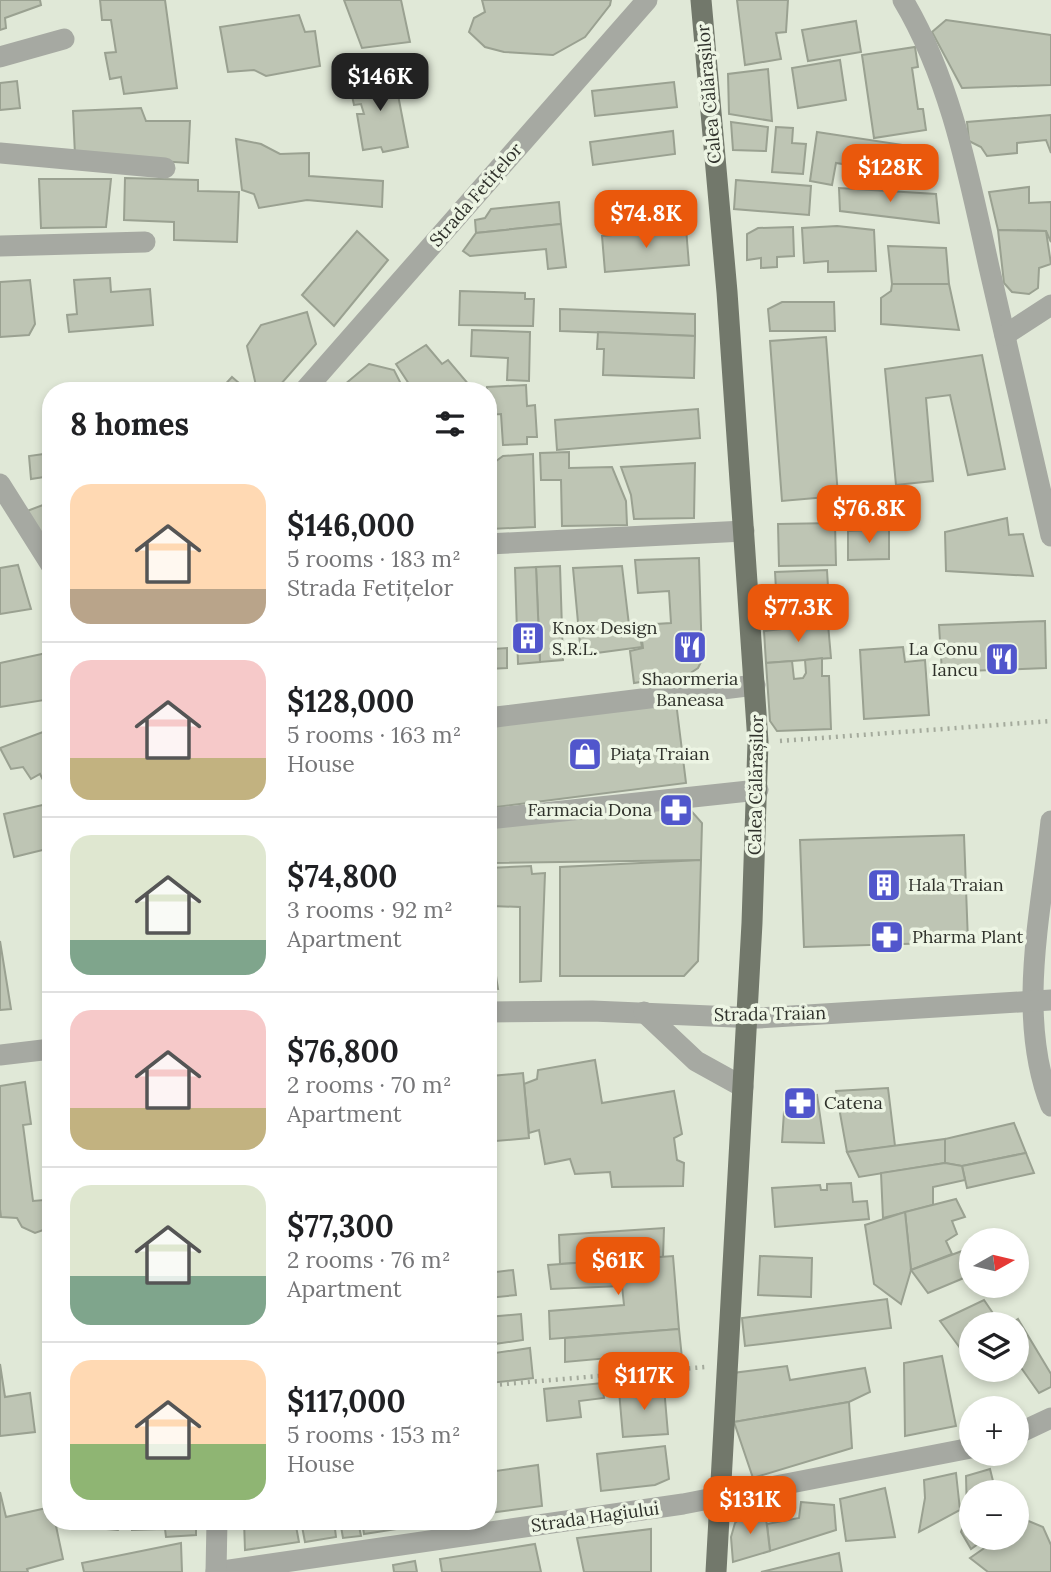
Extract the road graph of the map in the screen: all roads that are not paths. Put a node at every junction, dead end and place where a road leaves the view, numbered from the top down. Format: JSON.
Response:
{"nodes":[{"id":1,"x":647,"y":0,"type":"edge"},
{"id":2,"x":701,"y":0,"type":"edge"},
{"id":3,"x":903,"y":0,"type":"edge"},
{"id":4,"x":64,"y":39,"type":"dead end"},
{"id":5,"x":0,"y":57,"type":"edge"},
{"id":6,"x":0,"y":153,"type":"edge"},
{"id":7,"x":164,"y":169,"type":"dead end"},
{"id":8,"x":145,"y":242,"type":"dead end"},
{"id":9,"x":0,"y":246,"type":"edge"},
{"id":10,"x":1051,"y":306,"type":"edge"},
{"id":11,"x":1005,"y":335,"type":"junction"},
{"id":12,"x":312,"y":382,"type":"edge"},
{"id":13,"x":0,"y":484,"type":"edge"},
{"id":14,"x":744,"y":531,"type":"junction"},
{"id":15,"x":1051,"y":536,"type":"edge"},
{"id":16,"x":497,"y":544,"type":"edge"},
{"id":17,"x":42,"y":551,"type":"edge"},
{"id":18,"x":755,"y":685,"type":"junction"},
{"id":19,"x":497,"y":717,"type":"edge"},
{"id":20,"x":758,"y":790,"type":"junction"},
{"id":21,"x":497,"y":818,"type":"edge"},
{"id":22,"x":1051,"y":821,"type":"edge"},
{"id":23,"x":1042,"y":1000,"type":"edge"},
{"id":24,"x":497,"y":1012,"type":"edge"},
{"id":25,"x":644,"y":1012,"type":"junction"},
{"id":26,"x":746,"y":1017,"type":"junction"},
{"id":27,"x":42,"y":1050,"type":"edge"},
{"id":28,"x":0,"y":1055,"type":"edge"},
{"id":29,"x":743,"y":1087,"type":"junction"},
{"id":30,"x":1051,"y":1106,"type":"edge"},
{"id":31,"x":1051,"y":1418,"type":"edge"},
{"id":32,"x":1029,"y":1428,"type":"edge"},
{"id":33,"x":959,"y":1450,"type":"edge"},
{"id":34,"x":720,"y":1497,"type":"junction"},
{"id":35,"x":217,"y":1530,"type":"edge"},
{"id":36,"x":216,"y":1572,"type":"edge"},
{"id":37,"x":716,"y":1572,"type":"edge"}],
"edges":[{"from":1,"to":12,"type":"street","name":"Strada Fetițelor"},
{"from":2,"to":14,"type":"main road","name":"Calea Călărașilor"},
{"from":3,"to":11,"type":"street"},
{"from":4,"to":5,"type":"street"},
{"from":6,"to":7,"type":"street"},
{"from":8,"to":9,"type":"street"},
{"from":10,"to":11,"type":"street"},
{"from":11,"to":15,"type":"street"},
{"from":13,"to":17,"type":"street"},
{"from":14,"to":16,"type":"street"},
{"from":14,"to":18,"type":"main road","name":"Calea Călărașilor"},
{"from":18,"to":19,"type":"street"},
{"from":18,"to":20,"type":"main road","name":"Calea Călărașilor"},
{"from":20,"to":21,"type":"street"},
{"from":20,"to":26,"type":"main road","name":"Calea Călărașilor"},
{"from":22,"to":23,"type":"street"},
{"from":23,"to":26,"type":"street","name":"Strada Traian"},
{"from":23,"to":30,"type":"street"},
{"from":24,"to":25,"type":"street","name":"Strada Traian"},
{"from":25,"to":26,"type":"street","name":"Strada Traian"},
{"from":25,"to":29,"type":"street"},
{"from":26,"to":29,"type":"main road","name":"Calea Călărașilor"},
{"from":27,"to":28,"type":"street"},
{"from":29,"to":34,"type":"main road","name":"Calea Călărașilor"},
{"from":31,"to":32,"type":"street"},
{"from":33,"to":34,"type":"street","name":"Strada Hagiului"},
{"from":34,"to":36,"type":"street","name":"Strada Hagiului"},
{"from":34,"to":37,"type":"main road","name":"Calea Călărașilor"},
{"from":35,"to":36,"type":"street"}]}
